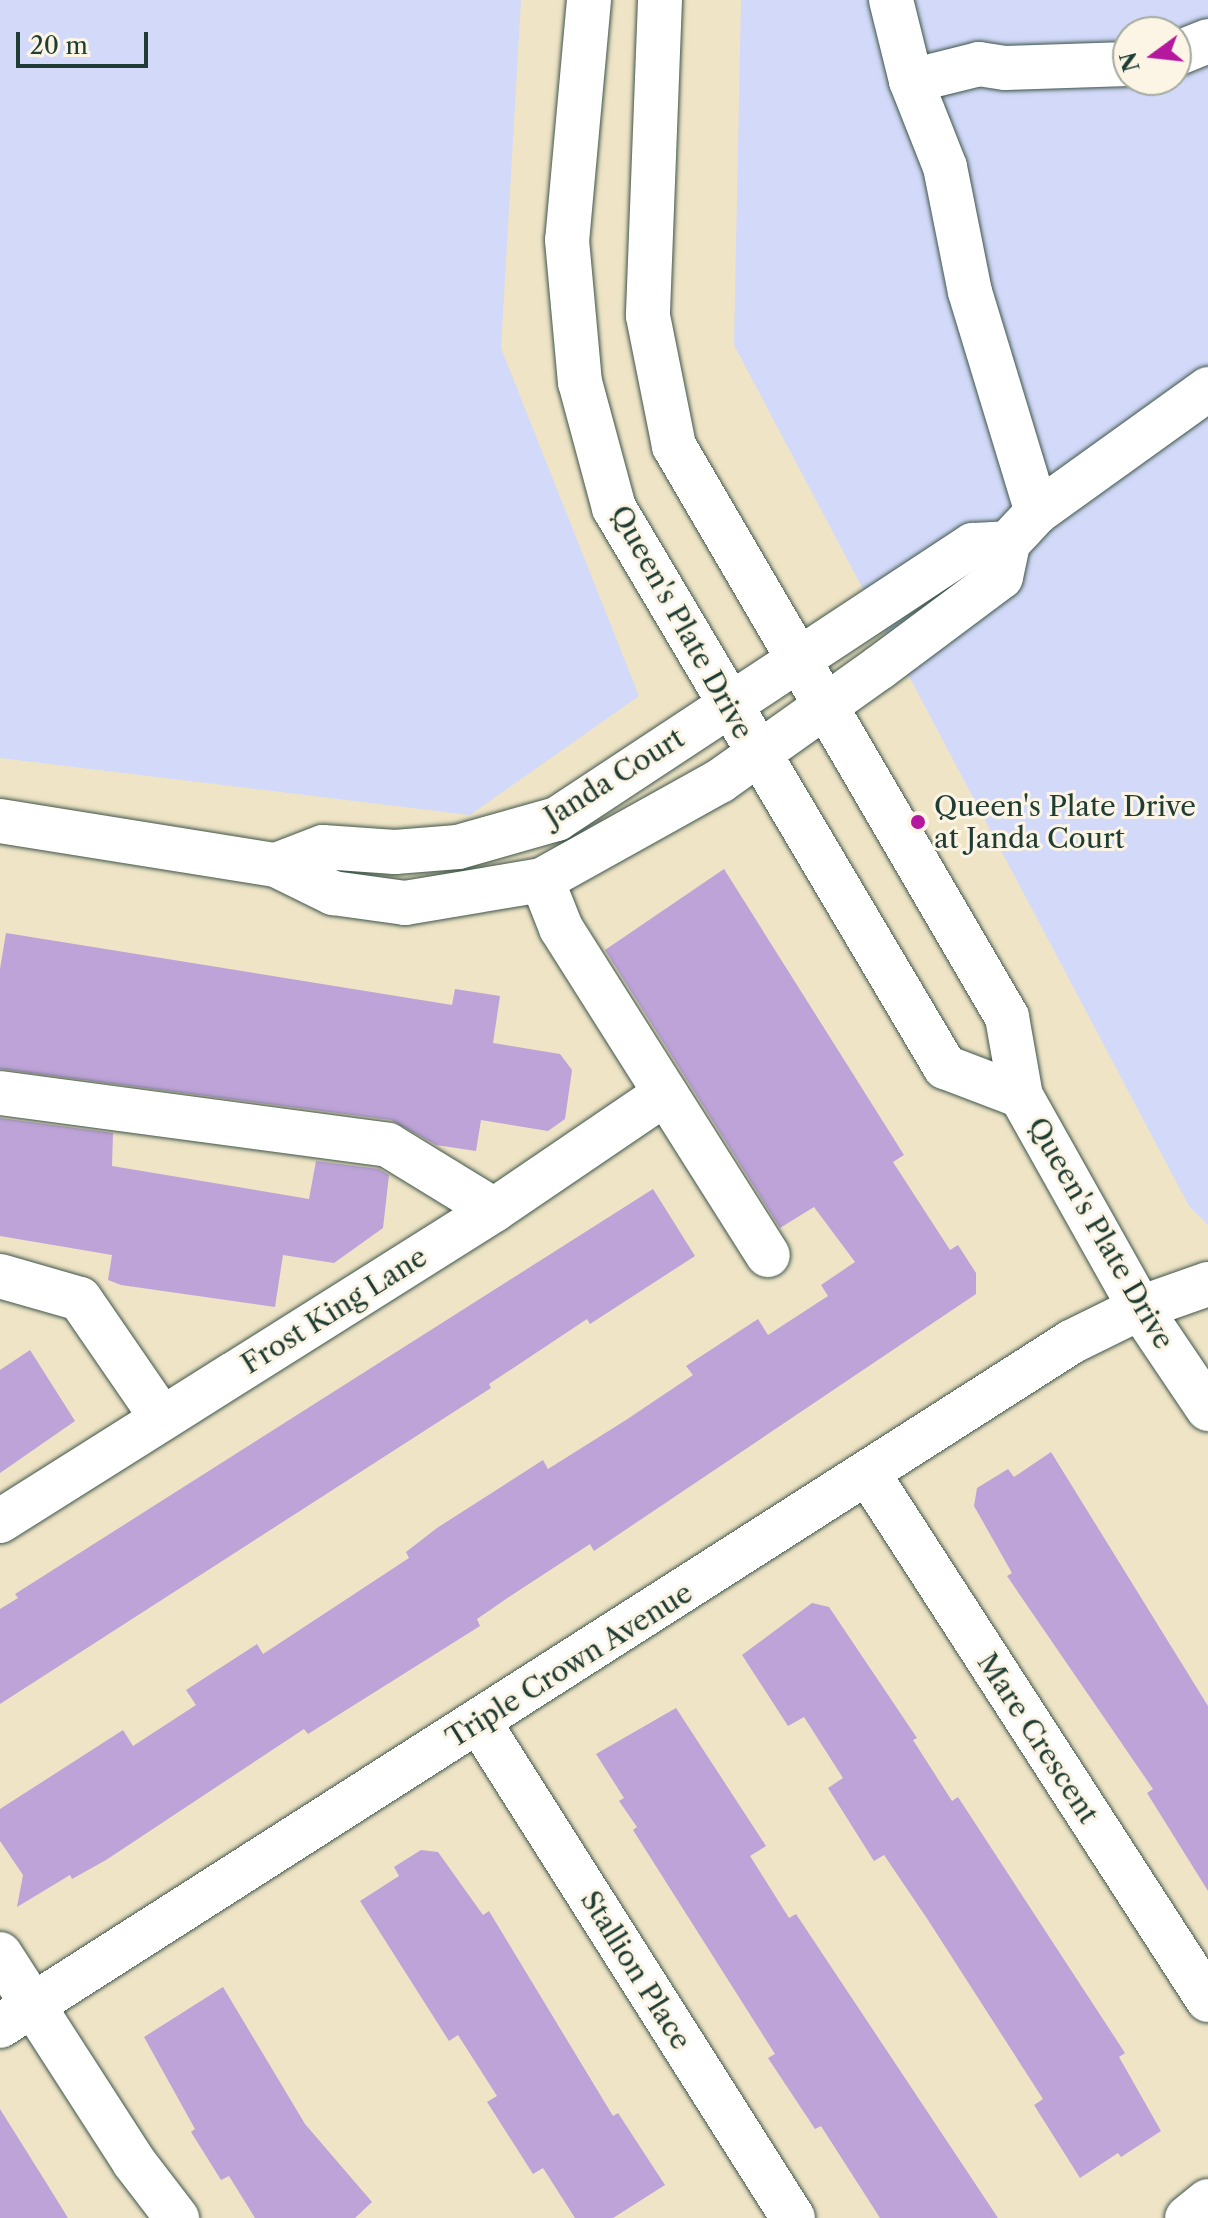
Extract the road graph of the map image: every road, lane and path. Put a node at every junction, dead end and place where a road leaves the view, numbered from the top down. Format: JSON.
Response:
{"nodes":[{"id":1,"x":589,"y":0,"type":"edge"},
{"id":2,"x":660,"y":0,"type":"edge"},
{"id":3,"x":891,"y":0,"type":"edge"},
{"id":4,"x":1112,"y":65,"type":"edge"},
{"id":5,"x":911,"y":81,"type":"junction"},
{"id":6,"x":1208,"y":389,"type":"edge"},
{"id":7,"x":1022,"y":528,"type":"junction"},
{"id":8,"x":794,"y":660,"type":"junction"},
{"id":9,"x":728,"y":704,"type":"junction"},
{"id":10,"x":822,"y":706,"type":"junction"},
{"id":11,"x":757,"y":755,"type":"junction"},
{"id":12,"x":0,"y":821,"type":"edge"},
{"id":13,"x":276,"y":865,"type":"junction"},
{"id":14,"x":542,"y":880,"type":"junction"},
{"id":15,"x":0,"y":1093,"type":"edge"},
{"id":16,"x":665,"y":1094,"type":"junction"},
{"id":17,"x":1021,"y":1096,"type":"junction"},
{"id":18,"x":494,"y":1210,"type":"junction"},
{"id":19,"x":768,"y":1255,"type":"dead end"},
{"id":20,"x":0,"y":1276,"type":"edge"},
{"id":21,"x":1208,"y":1284,"type":"edge"},
{"id":22,"x":1140,"y":1308,"type":"junction"},
{"id":23,"x":1208,"y":1409,"type":"edge"},
{"id":24,"x":161,"y":1417,"type":"junction"},
{"id":25,"x":869,"y":1475,"type":"junction"},
{"id":26,"x":0,"y":1521,"type":"edge"},
{"id":27,"x":479,"y":1722,"type":"junction"},
{"id":28,"x":0,"y":1954,"type":"edge"},
{"id":29,"x":1208,"y":2000,"type":"edge"},
{"id":30,"x":16,"y":2016,"type":"edge"},
{"id":31,"x":1208,"y":2201,"type":"edge"},
{"id":32,"x":177,"y":2218,"type":"edge"},
{"id":33,"x":793,"y":2218,"type":"edge"},
{"id":34,"x":1187,"y":2218,"type":"edge"}],
"edges":[{"from":1,"to":9,"type":"street","name":"Queen's Plate Drive"},
{"from":2,"to":8,"type":"street","name":"Queen's Plate Drive"},
{"from":3,"to":5,"type":"street"},
{"from":4,"to":5,"type":"street"},
{"from":5,"to":7,"type":"street"},
{"from":6,"to":7,"type":"street"},
{"from":7,"to":8,"type":"street","name":"Janda Court"},
{"from":7,"to":10,"type":"street","name":"Janda Court"},
{"from":8,"to":9,"type":"street","name":"Janda Court"},
{"from":8,"to":10,"type":"street","name":"Queen's Plate Drive"},
{"from":9,"to":11,"type":"street","name":"Queen's Plate Drive"},
{"from":9,"to":13,"type":"street","name":"Janda Court"},
{"from":10,"to":11,"type":"street","name":"Janda Court"},
{"from":10,"to":17,"type":"street","name":"Queen's Plate Drive"},
{"from":11,"to":14,"type":"street","name":"Janda Court"},
{"from":11,"to":17,"type":"street","name":"Queen's Plate Drive"},
{"from":12,"to":13,"type":"street","name":"Janda Court"},
{"from":13,"to":14,"type":"street","name":"Janda Court"},
{"from":14,"to":16,"type":"street"},
{"from":15,"to":18,"type":"street"},
{"from":16,"to":18,"type":"street","name":"Frost King Lane"},
{"from":16,"to":19,"type":"street"},
{"from":17,"to":22,"type":"street","name":"Queen's Plate Drive"},
{"from":18,"to":24,"type":"street","name":"Frost King Lane"},
{"from":20,"to":24,"type":"street"},
{"from":21,"to":22,"type":"street","name":"Triple Crown Avenue"},
{"from":22,"to":23,"type":"street","name":"Queen's Plate Drive"},
{"from":22,"to":25,"type":"street","name":"Triple Crown Avenue"},
{"from":24,"to":26,"type":"street","name":"Frost King Lane"},
{"from":25,"to":27,"type":"street","name":"Triple Crown Avenue"},
{"from":25,"to":29,"type":"street","name":"Mare Crescent"},
{"from":27,"to":30,"type":"street","name":"Triple Crown Avenue"},
{"from":27,"to":33,"type":"street","name":"Stallion Place"},
{"from":28,"to":30,"type":"street"},
{"from":30,"to":32,"type":"street"},
{"from":31,"to":34,"type":"street"}]}
